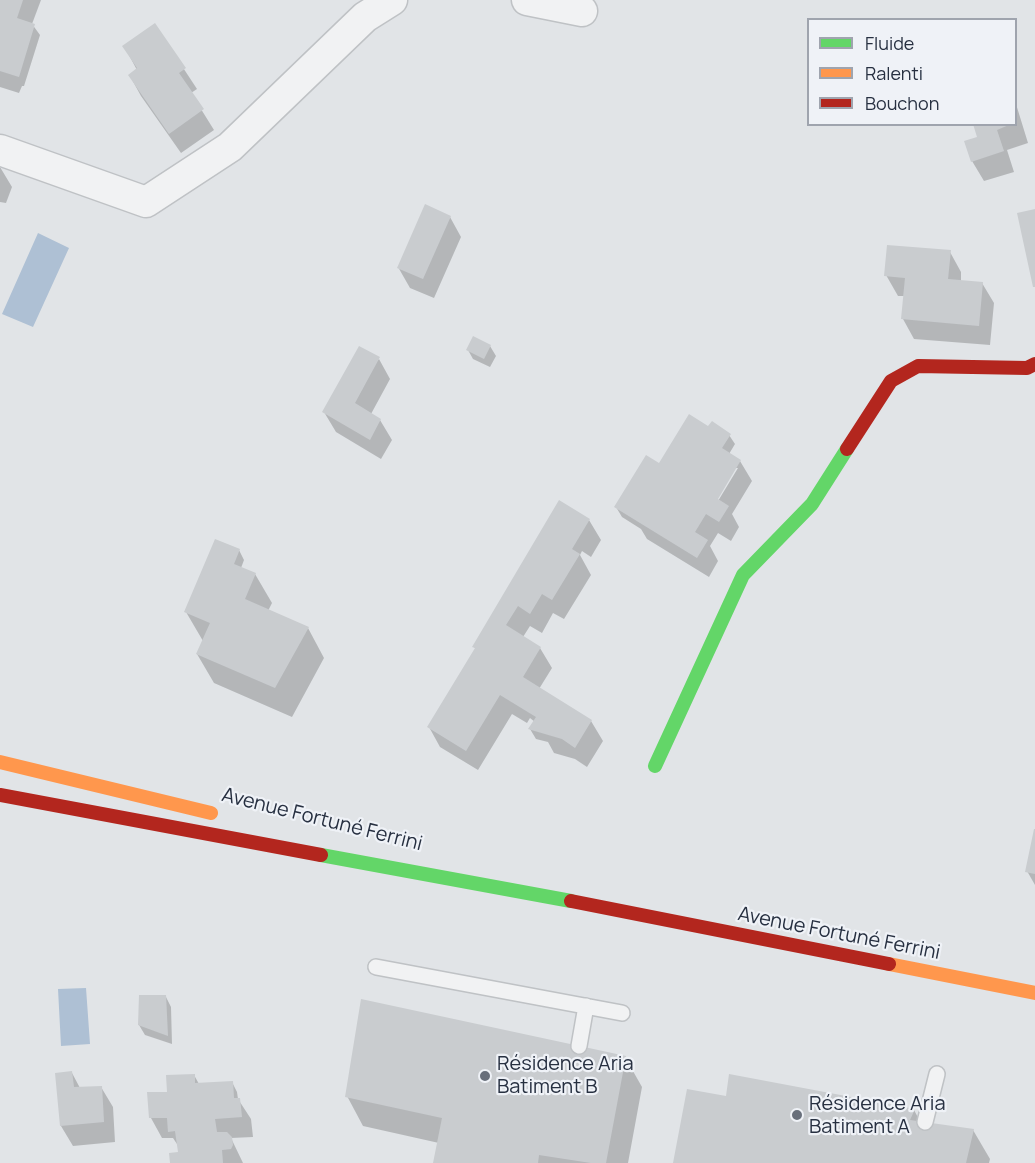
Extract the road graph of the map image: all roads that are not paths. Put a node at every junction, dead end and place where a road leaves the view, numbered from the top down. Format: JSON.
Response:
{"nodes":[{"id":1,"x":392,"y":0,"type":"edge"},
{"id":2,"x":527,"y":0,"type":"edge"},
{"id":3,"x":582,"y":11,"type":"dead end"},
{"id":4,"x":0,"y":150,"type":"edge"},
{"id":5,"x":1035,"y":364,"type":"edge"},
{"id":6,"x":0,"y":763,"type":"edge"},
{"id":7,"x":655,"y":766,"type":"dead end"},
{"id":8,"x":0,"y":795,"type":"edge"},
{"id":9,"x":229,"y":818,"type":"dead end"},
{"id":10,"x":343,"y":845,"type":"dead end"},
{"id":11,"x":636,"y":913,"type":"junction"},
{"id":12,"x":376,"y":967,"type":"dead end"},
{"id":13,"x":1035,"y":993,"type":"edge"},
{"id":14,"x":586,"y":1006,"type":"junction"},
{"id":15,"x":622,"y":1013,"type":"dead end"},
{"id":16,"x":579,"y":1046,"type":"dead end"},
{"id":17,"x":937,"y":1074,"type":"dead end"},
{"id":18,"x":925,"y":1122,"type":"dead end"}],
"edges":[{"from":1,"to":4,"type":"street"},
{"from":2,"to":3,"type":"street"},
{"from":5,"to":7,"type":"main road"},
{"from":6,"to":9,"type":"main road","name":"Avenue Fortuné Ferrini"},
{"from":8,"to":11,"type":"main road","name":"Avenue Fortuné Ferrini"},
{"from":10,"to":11,"type":"main road","name":"Avenue Fortuné Ferrini"},
{"from":11,"to":13,"type":"main road","name":"Avenue Fortuné Ferrini"},
{"from":12,"to":14,"type":"lane"},
{"from":14,"to":15,"type":"lane"},
{"from":14,"to":16,"type":"lane"},
{"from":17,"to":18,"type":"lane"}]}
